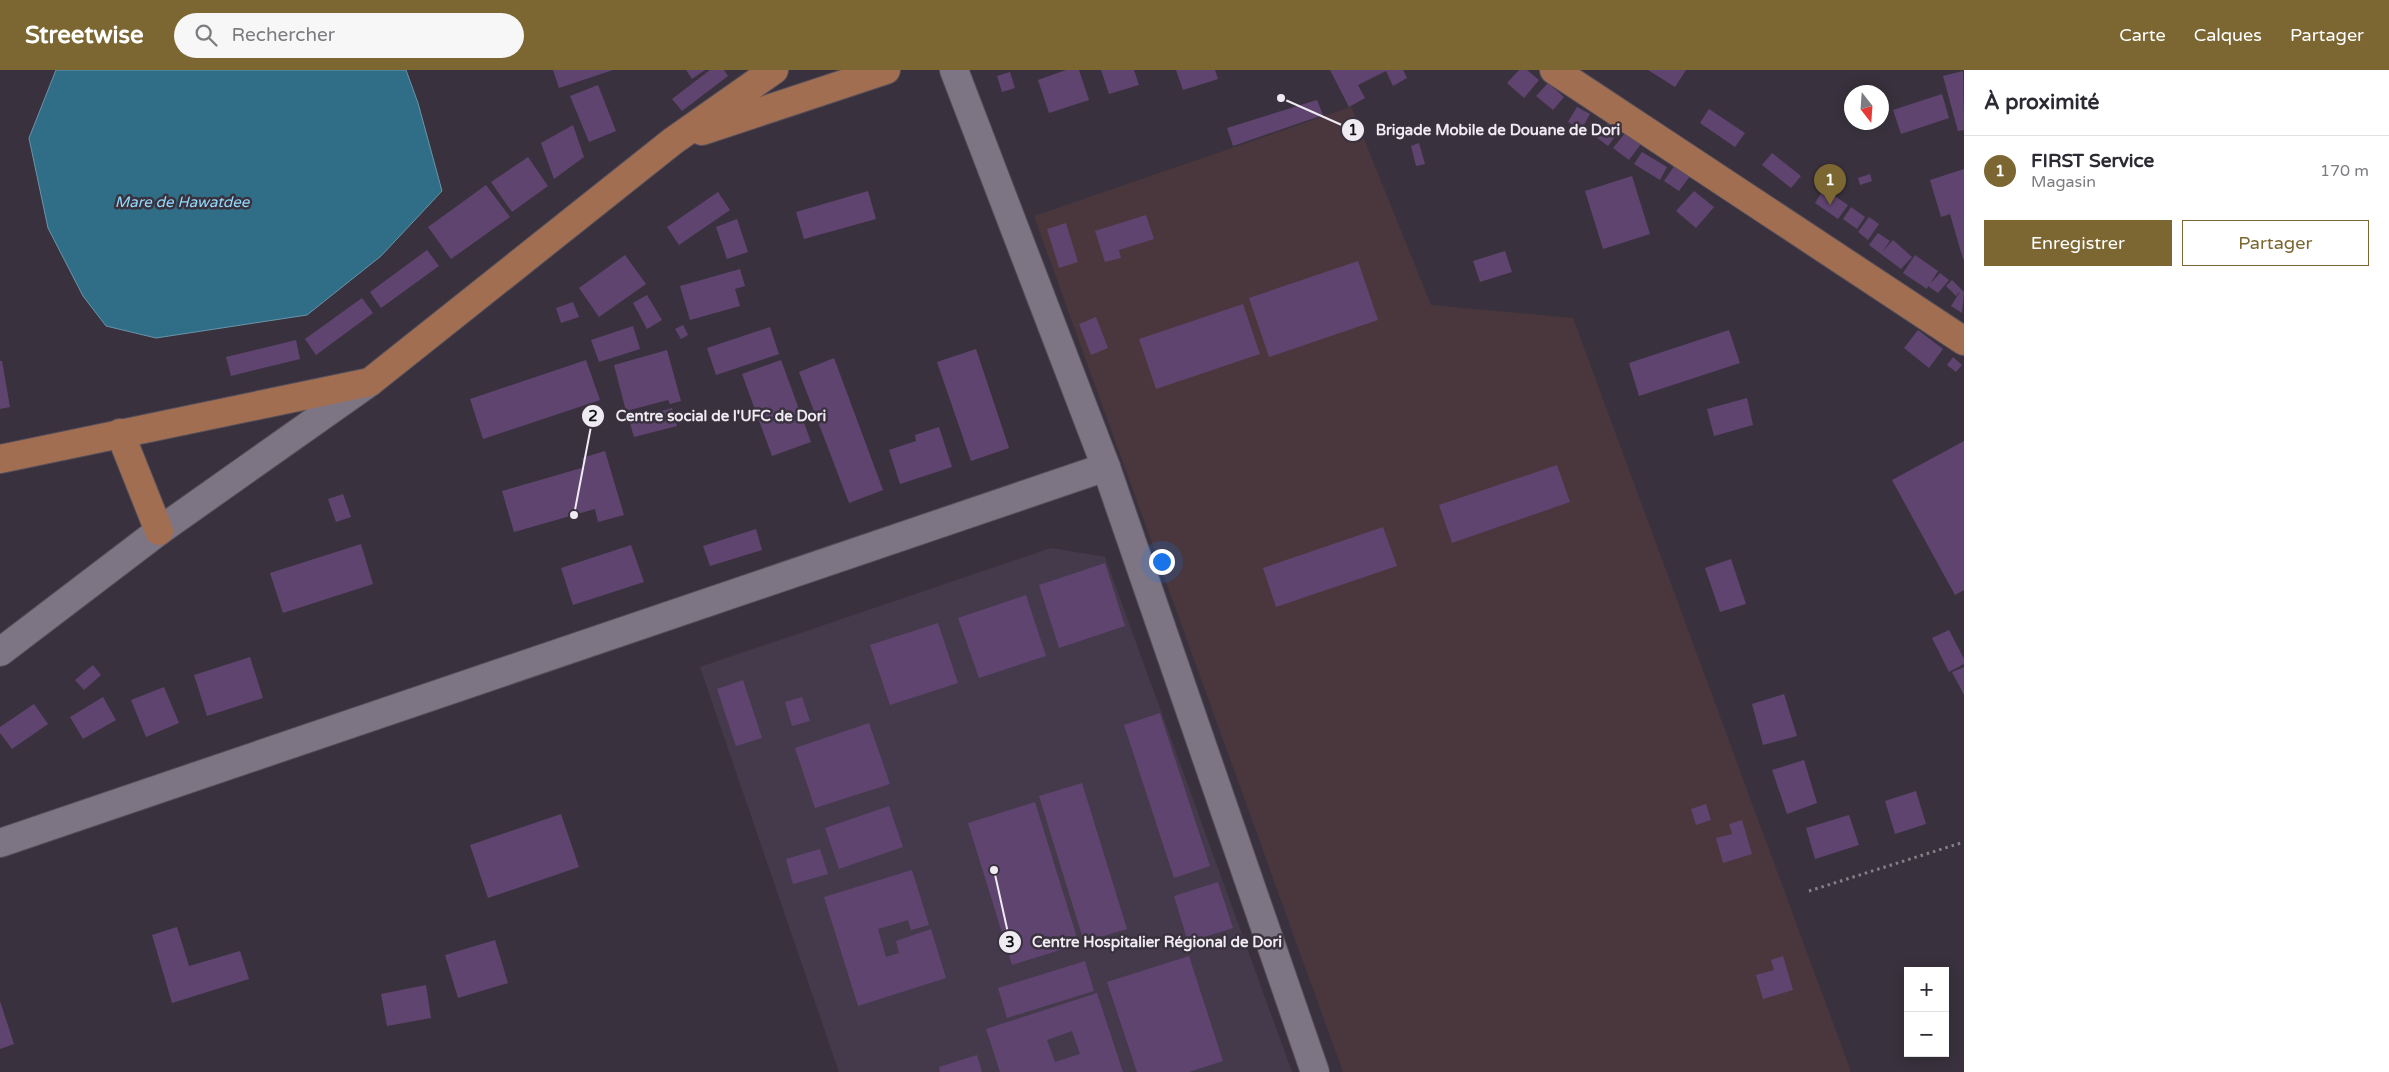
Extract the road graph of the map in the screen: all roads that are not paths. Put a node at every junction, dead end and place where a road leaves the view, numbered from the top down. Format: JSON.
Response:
{"nodes":[{"id":1,"x":774,"y":70,"type":"edge"},
{"id":2,"x":886,"y":70,"type":"edge"},
{"id":3,"x":954,"y":70,"type":"edge"},
{"id":4,"x":1554,"y":70,"type":"edge"},
{"id":5,"x":672,"y":141,"type":"junction"},
{"id":6,"x":1964,"y":341,"type":"edge"},
{"id":7,"x":370,"y":382,"type":"junction"},
{"id":8,"x":120,"y":433,"type":"junction"},
{"id":9,"x":0,"y":459,"type":"edge"},
{"id":10,"x":1106,"y":467,"type":"junction"},
{"id":11,"x":159,"y":531,"type":"junction"},
{"id":12,"x":0,"y":652,"type":"edge"},
{"id":13,"x":0,"y":843,"type":"edge"},
{"id":14,"x":1315,"y":1072,"type":"edge"}],
"edges":[{"from":1,"to":5,"type":"main road"},
{"from":2,"to":5,"type":"main road"},
{"from":3,"to":10,"type":"street"},
{"from":4,"to":6,"type":"main road"},
{"from":5,"to":7,"type":"main road"},
{"from":7,"to":8,"type":"main road"},
{"from":7,"to":11,"type":"street"},
{"from":8,"to":9,"type":"main road"},
{"from":8,"to":11,"type":"main road"},
{"from":10,"to":13,"type":"street"},
{"from":10,"to":14,"type":"street"},
{"from":11,"to":12,"type":"street"}]}
